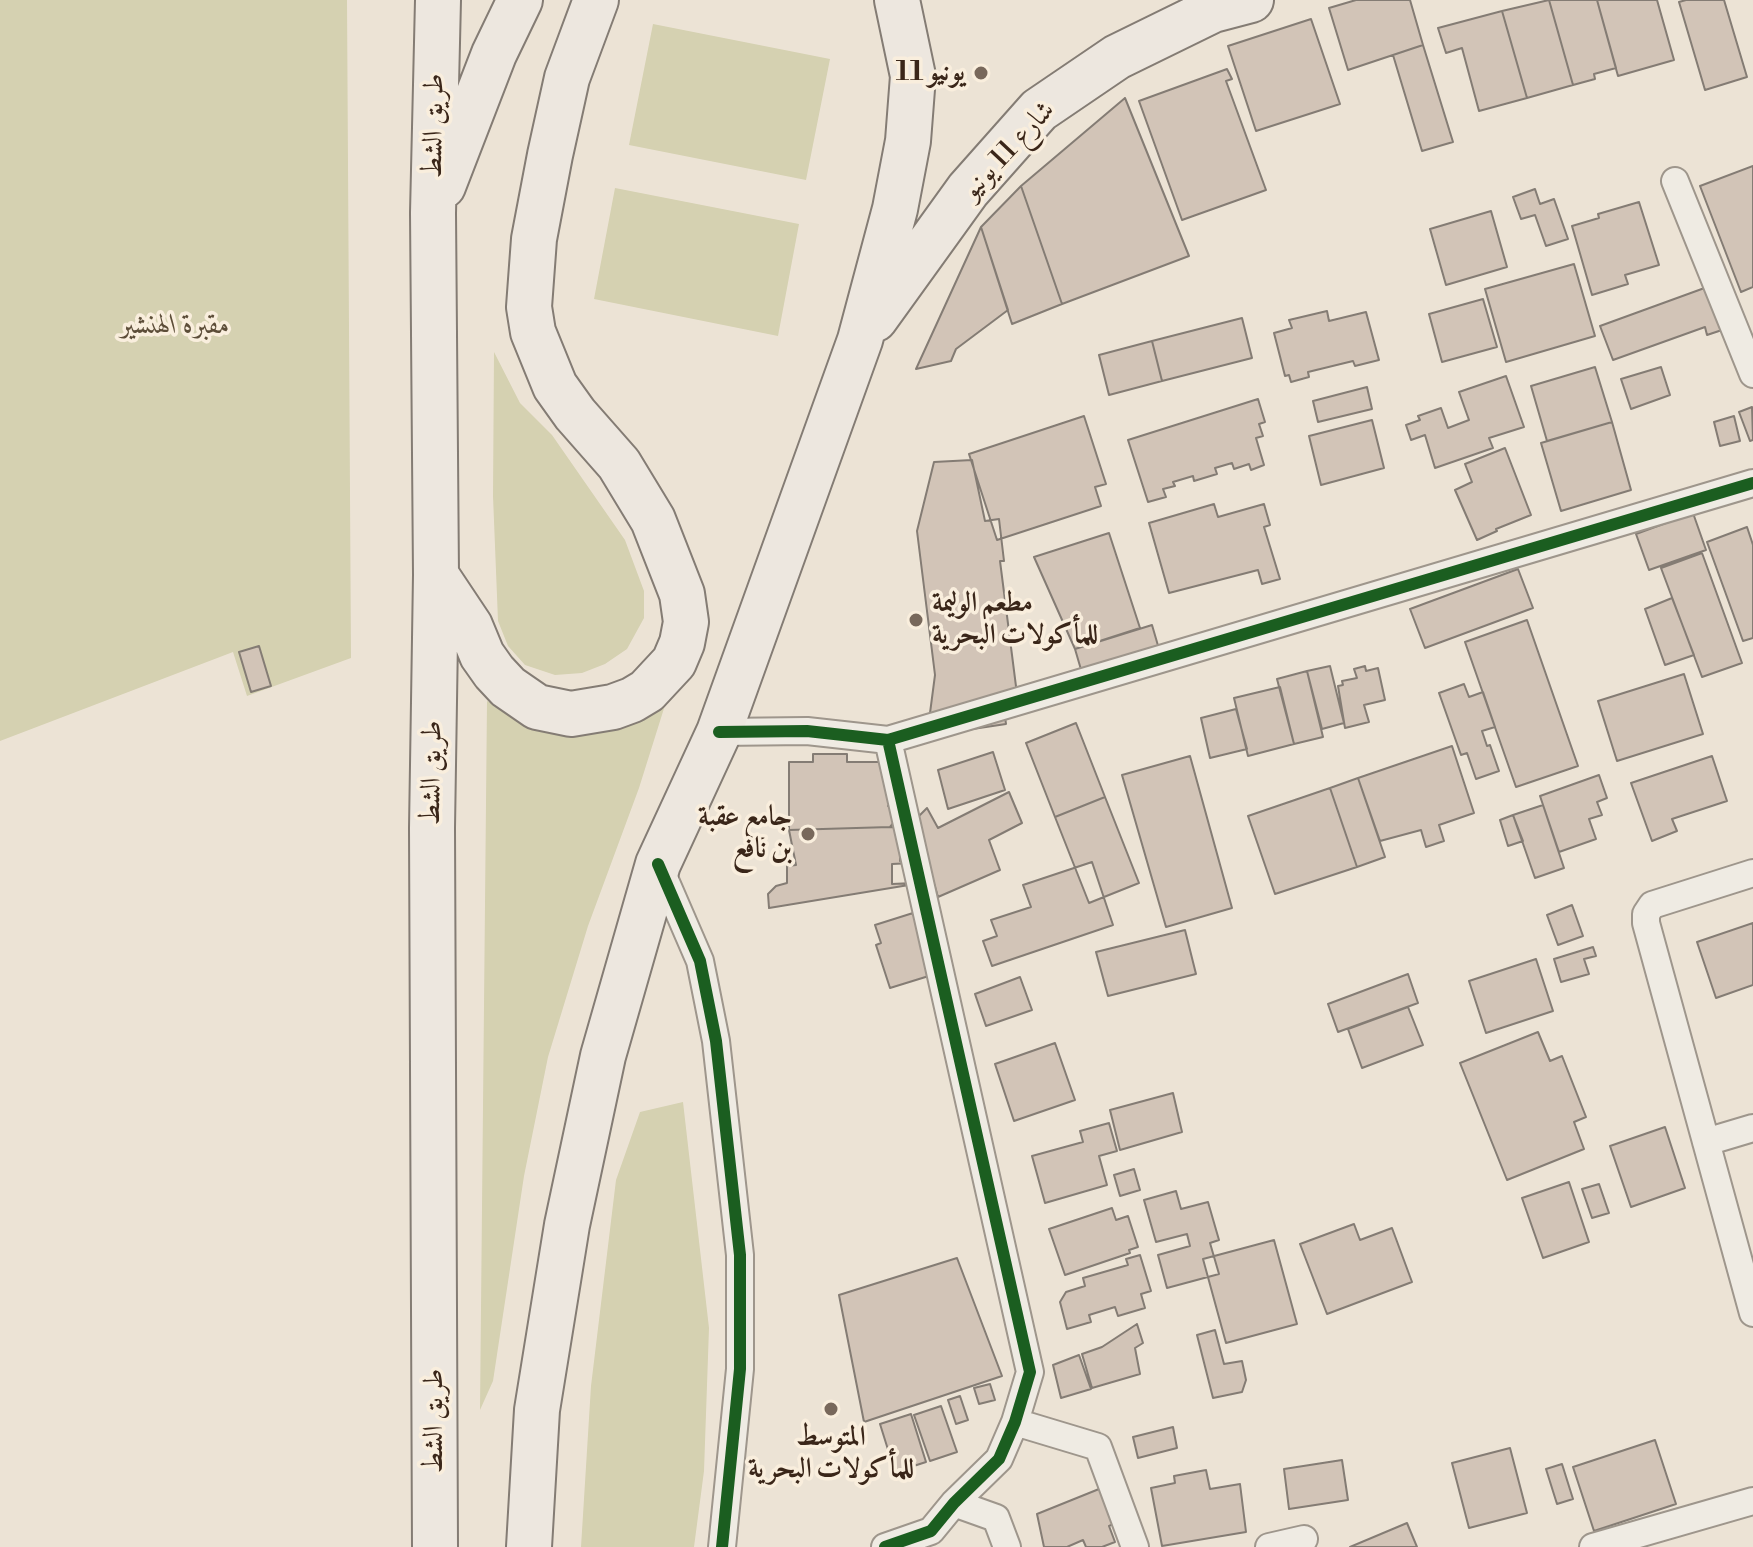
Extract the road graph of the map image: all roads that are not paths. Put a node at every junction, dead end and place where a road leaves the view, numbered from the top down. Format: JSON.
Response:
{"nodes":[{"id":1,"x":438,"y":0,"type":"edge"},
{"id":2,"x":520,"y":0,"type":"edge"},
{"id":3,"x":596,"y":0,"type":"edge"},
{"id":4,"x":897,"y":0,"type":"edge"},
{"id":5,"x":1251,"y":0,"type":"edge"},
{"id":6,"x":1675,"y":181,"type":"dead end"},
{"id":7,"x":433,"y":213,"type":"junction"},
{"id":8,"x":860,"y":340,"type":"junction"},
{"id":9,"x":1753,"y":374,"type":"edge"},
{"id":10,"x":1753,"y":483,"type":"edge"},
{"id":11,"x":436,"y":575,"type":"junction"},
{"id":12,"x":719,"y":732,"type":"junction"},
{"id":13,"x":888,"y":740,"type":"junction"},
{"id":14,"x":658,"y":864,"type":"junction"},
{"id":15,"x":1753,"y":873,"type":"edge"},
{"id":16,"x":1753,"y":1128,"type":"edge"},
{"id":17,"x":1706,"y":1142,"type":"junction"},
{"id":18,"x":1753,"y":1313,"type":"edge"},
{"id":19,"x":1015,"y":1422,"type":"junction"},
{"id":20,"x":1753,"y":1501,"type":"edge"},
{"id":21,"x":954,"y":1503,"type":"junction"},
{"id":22,"x":435,"y":1547,"type":"edge"},
{"id":23,"x":529,"y":1547,"type":"edge"},
{"id":24,"x":722,"y":1547,"type":"edge"},
{"id":25,"x":885,"y":1547,"type":"edge"},
{"id":26,"x":1007,"y":1547,"type":"edge"},
{"id":27,"x":1135,"y":1547,"type":"edge"},
{"id":28,"x":1269,"y":1547,"type":"edge"},
{"id":29,"x":1300,"y":1547,"type":"edge"},
{"id":30,"x":1593,"y":1547,"type":"edge"}],
"edges":[{"from":1,"to":7,"type":"highway","name":"طريق الشط"},
{"from":2,"to":7,"type":"highway"},
{"from":3,"to":11,"type":"highway"},
{"from":4,"to":8,"type":"highway"},
{"from":5,"to":8,"type":"highway","name":"شارع 11 يونيو"},
{"from":6,"to":9,"type":"street"},
{"from":7,"to":11,"type":"highway","name":"طريق الشط"},
{"from":8,"to":12,"type":"highway"},
{"from":10,"to":13,"type":"street"},
{"from":11,"to":22,"type":"highway","name":"طريق الشط"},
{"from":12,"to":13,"type":"street"},
{"from":12,"to":14,"type":"highway"},
{"from":13,"to":19,"type":"street"},
{"from":14,"to":23,"type":"highway"},
{"from":14,"to":24,"type":"street"},
{"from":15,"to":17,"type":"street"},
{"from":16,"to":17,"type":"street"},
{"from":17,"to":18,"type":"street"},
{"from":19,"to":21,"type":"street"},
{"from":19,"to":27,"type":"street"},
{"from":20,"to":30,"type":"street"},
{"from":21,"to":25,"type":"street"},
{"from":21,"to":26,"type":"street"},
{"from":28,"to":29,"type":"street"}]}
